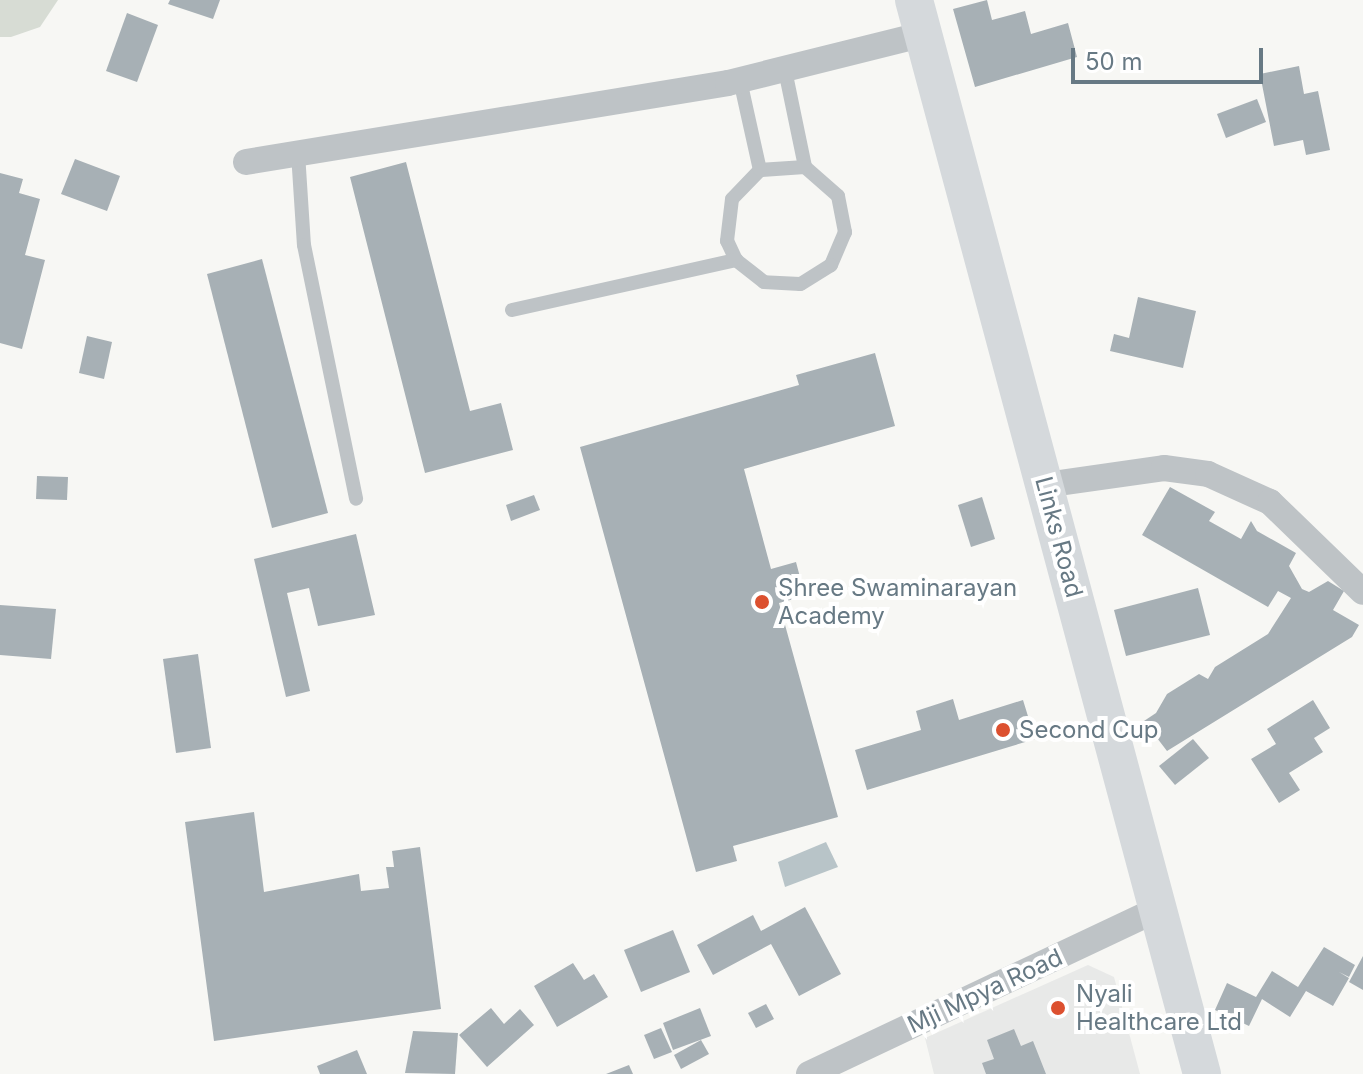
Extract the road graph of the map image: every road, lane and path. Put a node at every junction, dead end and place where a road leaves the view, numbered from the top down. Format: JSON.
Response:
{"nodes":[{"id":1,"x":917,"y":18,"type":"edge"},
{"id":2,"x":785,"y":70,"type":"junction"},
{"id":3,"x":740,"y":80,"type":"junction"},
{"id":4,"x":298,"y":153,"type":"junction"},
{"id":5,"x":246,"y":162,"type":"dead end"},
{"id":6,"x":805,"y":167,"type":"junction"},
{"id":7,"x":760,"y":170,"type":"junction"},
{"id":8,"x":736,"y":260,"type":"junction"},
{"id":9,"x":512,"y":310,"type":"dead end"},
{"id":10,"x":1045,"y":485,"type":"junction"},
{"id":11,"x":356,"y":499,"type":"dead end"},
{"id":12,"x":1363,"y":592,"type":"edge"},
{"id":13,"x":1160,"y":908,"type":"junction"},
{"id":14,"x":809,"y":1074,"type":"edge"},
{"id":15,"x":1202,"y":1074,"type":"edge"}],
"edges":[{"from":1,"to":2,"type":"street"},
{"from":1,"to":10,"type":"main road","name":"Links Road"},
{"from":2,"to":3,"type":"street"},
{"from":2,"to":6,"type":"lane"},
{"from":3,"to":4,"type":"street"},
{"from":3,"to":7,"type":"lane"},
{"from":4,"to":5,"type":"street"},
{"from":4,"to":11,"type":"lane"},
{"from":6,"to":7,"type":"lane"},
{"from":6,"to":8,"type":"lane"},
{"from":7,"to":8,"type":"lane"},
{"from":8,"to":9,"type":"lane"},
{"from":10,"to":12,"type":"street"},
{"from":10,"to":13,"type":"main road","name":"Links Road"},
{"from":13,"to":14,"type":"street","name":"Mji Mpya Road"},
{"from":13,"to":15,"type":"main road","name":"Links Road"}]}
